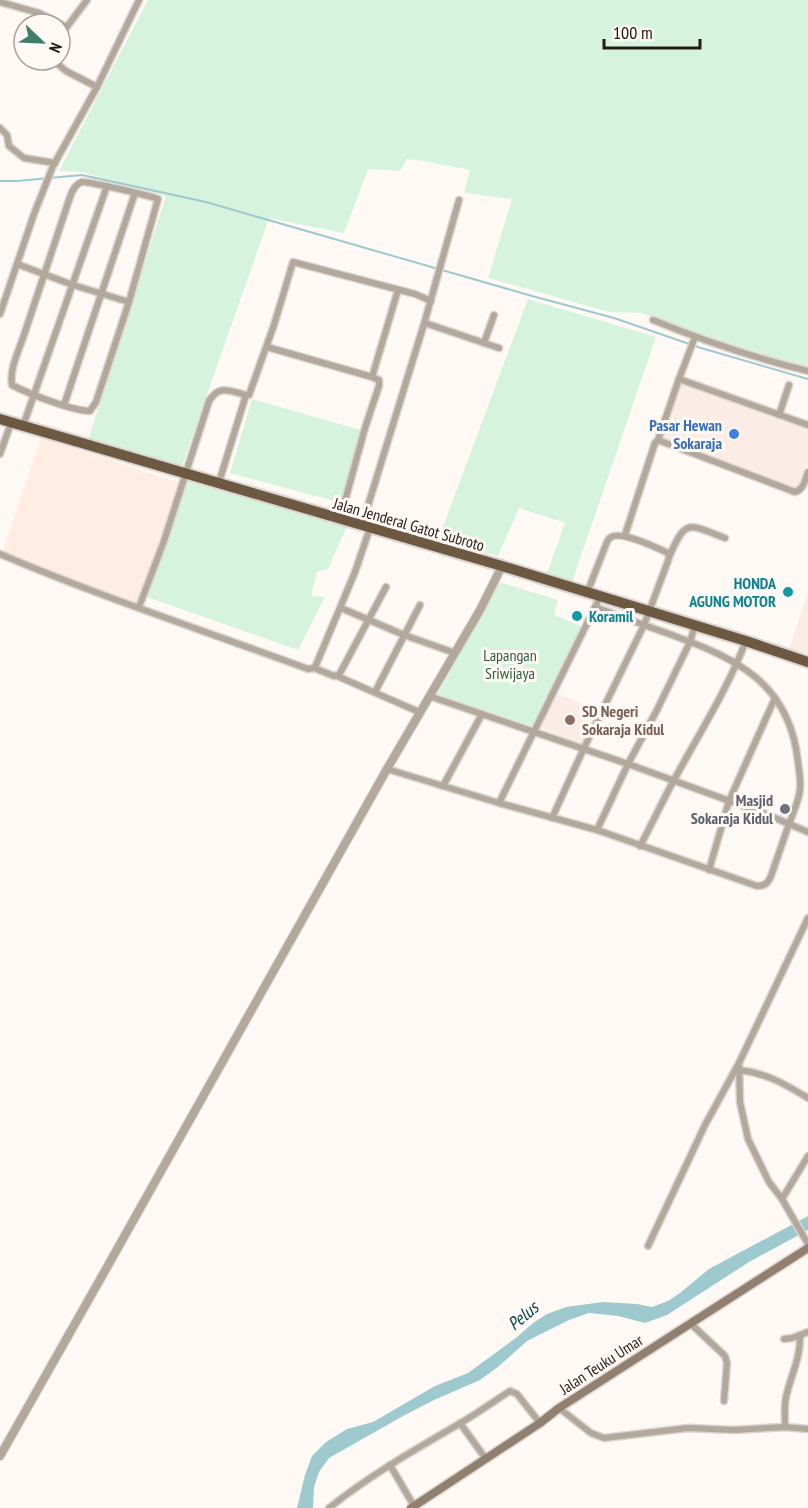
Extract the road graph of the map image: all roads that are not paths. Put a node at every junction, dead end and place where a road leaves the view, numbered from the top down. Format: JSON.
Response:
{"nodes":[{"id":1,"x":87,"y":0,"type":"edge"},
{"id":2,"x":139,"y":0,"type":"edge"},
{"id":3,"x":0,"y":2,"type":"edge"},
{"id":4,"x":35,"y":12,"type":"edge"},
{"id":5,"x":72,"y":19,"type":"edge"},
{"id":6,"x":68,"y":72,"type":"edge"},
{"id":7,"x":97,"y":87,"type":"junction"},
{"id":8,"x":0,"y":128,"type":"edge"},
{"id":9,"x":54,"y":164,"type":"junction"},
{"id":10,"x":107,"y":186,"type":"junction"},
{"id":11,"x":135,"y":193,"type":"junction"},
{"id":12,"x":459,"y":200,"type":"dead end"},
{"id":13,"x":17,"y":264,"type":"junction"},
{"id":14,"x":44,"y":274,"type":"junction"},
{"id":15,"x":73,"y":285,"type":"junction"},
{"id":16,"x":398,"y":290,"type":"junction"},
{"id":17,"x":102,"y":294,"type":"junction"},
{"id":18,"x":431,"y":301,"type":"junction"},
{"id":19,"x":129,"y":302,"type":"junction"},
{"id":20,"x":0,"y":314,"type":"edge"},
{"id":21,"x":494,"y":315,"type":"dead end"},
{"id":22,"x":653,"y":320,"type":"dead end"},
{"id":23,"x":424,"y":323,"type":"junction"},
{"id":24,"x":694,"y":340,"type":"junction"},
{"id":25,"x":484,"y":343,"type":"junction"},
{"id":26,"x":267,"y":347,"type":"junction"},
{"id":27,"x":499,"y":348,"type":"dead end"},
{"id":28,"x":808,"y":371,"type":"edge"},
{"id":29,"x":372,"y":377,"type":"junction"},
{"id":30,"x":679,"y":379,"type":"junction"},
{"id":31,"x":789,"y":385,"type":"dead end"},
{"id":32,"x":34,"y":395,"type":"junction"},
{"id":33,"x":246,"y":395,"type":"junction"},
{"id":34,"x":64,"y":405,"type":"junction"},
{"id":35,"x":779,"y":415,"type":"junction"},
{"id":36,"x":6,"y":421,"type":"edge"},
{"id":37,"x":808,"y":425,"type":"edge"},
{"id":38,"x":23,"y":426,"type":"junction"},
{"id":39,"x":658,"y":440,"type":"junction"},
{"id":40,"x":0,"y":454,"type":"edge"},
{"id":41,"x":808,"y":472,"type":"edge"},
{"id":42,"x":185,"y":473,"type":"junction"},
{"id":43,"x":219,"y":482,"type":"junction"},
{"id":44,"x":340,"y":519,"type":"junction"},
{"id":45,"x":366,"y":527,"type":"junction"},
{"id":46,"x":625,"y":536,"type":"junction"},
{"id":47,"x":725,"y":538,"type":"dead end"},
{"id":48,"x":0,"y":554,"type":"edge"},
{"id":49,"x":669,"y":557,"type":"junction"},
{"id":50,"x":502,"y":566,"type":"junction"},
{"id":51,"x":386,"y":587,"type":"dead end"},
{"id":52,"x":587,"y":593,"type":"junction"},
{"id":53,"x":600,"y":597,"type":"junction"},
{"id":54,"x":420,"y":605,"type":"dead end"},
{"id":55,"x":139,"y":607,"type":"junction"},
{"id":56,"x":595,"y":607,"type":"junction"},
{"id":57,"x":341,"y":608,"type":"junction"},
{"id":58,"x":650,"y":612,"type":"junction"},
{"id":59,"x":369,"y":620,"type":"junction"},
{"id":60,"x":644,"y":625,"type":"junction"},
{"id":61,"x":695,"y":625,"type":"junction"},
{"id":62,"x":404,"y":635,"type":"junction"},
{"id":63,"x":746,"y":641,"type":"junction"},
{"id":64,"x":690,"y":642,"type":"junction"},
{"id":65,"x":455,"y":653,"type":"junction"},
{"id":66,"x":808,"y":662,"type":"edge"},
{"id":67,"x":737,"y":663,"type":"junction"},
{"id":68,"x":314,"y":668,"type":"junction"},
{"id":69,"x":337,"y":676,"type":"junction"},
{"id":70,"x":375,"y":692,"type":"junction"},
{"id":71,"x":429,"y":696,"type":"junction"},
{"id":72,"x":775,"y":698,"type":"junction"},
{"id":73,"x":419,"y":712,"type":"junction"},
{"id":74,"x":482,"y":714,"type":"junction"},
{"id":75,"x":534,"y":731,"type":"junction"},
{"id":76,"x":584,"y":748,"type":"junction"},
{"id":77,"x":628,"y":764,"type":"junction"},
{"id":78,"x":387,"y":769,"type":"junction"},
{"id":79,"x":674,"y":781,"type":"junction"},
{"id":80,"x":443,"y":786,"type":"junction"},
{"id":81,"x":800,"y":788,"type":"junction"},
{"id":82,"x":808,"y":790,"type":"edge"},
{"id":83,"x":729,"y":801,"type":"junction"},
{"id":84,"x":499,"y":803,"type":"junction"},
{"id":85,"x":552,"y":818,"type":"junction"},
{"id":86,"x":789,"y":823,"type":"junction"},
{"id":87,"x":597,"y":830,"type":"junction"},
{"id":88,"x":808,"y":832,"type":"edge"},
{"id":89,"x":640,"y":846,"type":"junction"},
{"id":90,"x":709,"y":870,"type":"junction"},
{"id":91,"x":808,"y":918,"type":"edge"},
{"id":92,"x":739,"y":1066,"type":"junction"},
{"id":93,"x":808,"y":1098,"type":"edge"},
{"id":94,"x":808,"y":1156,"type":"edge"},
{"id":95,"x":782,"y":1199,"type":"junction"},
{"id":96,"x":648,"y":1246,"type":"dead end"},
{"id":97,"x":807,"y":1247,"type":"edge"},
{"id":98,"x":691,"y":1324,"type":"junction"},
{"id":99,"x":808,"y":1332,"type":"edge"},
{"id":100,"x":800,"y":1335,"type":"junction"},
{"id":101,"x":784,"y":1339,"type":"dead end"},
{"id":102,"x":723,"y":1401,"type":"dead end"},
{"id":103,"x":560,"y":1408,"type":"junction"},
{"id":104,"x":460,"y":1423,"type":"junction"},
{"id":105,"x":540,"y":1423,"type":"junction"},
{"id":106,"x":785,"y":1426,"type":"junction"},
{"id":107,"x":808,"y":1429,"type":"edge"},
{"id":108,"x":0,"y":1456,"type":"edge"},
{"id":109,"x":486,"y":1459,"type":"junction"},
{"id":110,"x":390,"y":1465,"type":"junction"},
{"id":111,"x":413,"y":1507,"type":"edge"},
{"id":112,"x":329,"y":1508,"type":"edge"}],
"edges":[{"from":1,"to":5,"type":"street"},
{"from":2,"to":7,"type":"street"},
{"from":3,"to":4,"type":"street"},
{"from":6,"to":7,"type":"street"},
{"from":7,"to":9,"type":"street"},
{"from":8,"to":9,"type":"street"},
{"from":9,"to":13,"type":"street"},
{"from":10,"to":11,"type":"street"},
{"from":10,"to":14,"type":"street"},
{"from":10,"to":15,"type":"street"},
{"from":11,"to":17,"type":"street"},
{"from":11,"to":19,"type":"street"},
{"from":12,"to":18,"type":"street"},
{"from":13,"to":14,"type":"street"},
{"from":13,"to":20,"type":"street"},
{"from":14,"to":15,"type":"street"},
{"from":14,"to":32,"type":"street"},
{"from":15,"to":17,"type":"street"},
{"from":15,"to":32,"type":"street"},
{"from":16,"to":18,"type":"street"},
{"from":16,"to":26,"type":"street"},
{"from":16,"to":29,"type":"street"},
{"from":17,"to":19,"type":"street"},
{"from":17,"to":34,"type":"street"},
{"from":18,"to":23,"type":"street"},
{"from":19,"to":34,"type":"street"},
{"from":21,"to":25,"type":"street"},
{"from":22,"to":24,"type":"street"},
{"from":23,"to":25,"type":"street"},
{"from":23,"to":45,"type":"street"},
{"from":24,"to":28,"type":"street"},
{"from":24,"to":30,"type":"street"},
{"from":25,"to":27,"type":"street"},
{"from":26,"to":29,"type":"street"},
{"from":26,"to":33,"type":"street"},
{"from":29,"to":44,"type":"street"},
{"from":30,"to":35,"type":"street"},
{"from":30,"to":39,"type":"street"},
{"from":31,"to":35,"type":"street"},
{"from":32,"to":34,"type":"street"},
{"from":32,"to":38,"type":"street"},
{"from":33,"to":42,"type":"street"},
{"from":33,"to":43,"type":"street"},
{"from":35,"to":37,"type":"street"},
{"from":36,"to":38,"type":"highway","name":"Jalan Jenderal Gatot Subroto"},
{"from":36,"to":40,"type":"street"},
{"from":38,"to":42,"type":"highway","name":"Jalan Jenderal Gatot Subroto"},
{"from":39,"to":41,"type":"street"},
{"from":39,"to":46,"type":"street"},
{"from":42,"to":43,"type":"highway","name":"Jalan Jenderal Gatot Subroto"},
{"from":42,"to":55,"type":"street"},
{"from":43,"to":44,"type":"highway","name":"Jalan Jenderal Gatot Subroto"},
{"from":44,"to":45,"type":"highway","name":"Jalan Jenderal Gatot Subroto"},
{"from":45,"to":50,"type":"highway","name":"Jalan Jenderal Gatot Subroto"},
{"from":45,"to":57,"type":"street"},
{"from":46,"to":49,"type":"street"},
{"from":46,"to":52,"type":"street"},
{"from":47,"to":49,"type":"street"},
{"from":48,"to":55,"type":"street"},
{"from":49,"to":58,"type":"street"},
{"from":50,"to":52,"type":"highway","name":"Jalan Jenderal Gatot Subroto"},
{"from":50,"to":65,"type":"street"},
{"from":51,"to":59,"type":"street"},
{"from":52,"to":53,"type":"highway","name":"Jalan Jenderal Gatot Subroto"},
{"from":53,"to":56,"type":"street"},
{"from":53,"to":58,"type":"highway","name":"Jalan Jenderal Gatot Subroto"},
{"from":54,"to":62,"type":"street"},
{"from":55,"to":68,"type":"street"},
{"from":56,"to":60,"type":"street"},
{"from":56,"to":75,"type":"street"},
{"from":57,"to":59,"type":"street"},
{"from":57,"to":68,"type":"street"},
{"from":58,"to":60,"type":"street"},
{"from":58,"to":61,"type":"highway","name":"Jalan Jenderal Gatot Subroto"},
{"from":59,"to":62,"type":"street"},
{"from":59,"to":69,"type":"street"},
{"from":60,"to":64,"type":"street"},
{"from":60,"to":76,"type":"street"},
{"from":61,"to":63,"type":"highway","name":"Jalan Jenderal Gatot Subroto"},
{"from":61,"to":64,"type":"street"},
{"from":62,"to":65,"type":"street"},
{"from":62,"to":70,"type":"street"},
{"from":63,"to":66,"type":"highway","name":"Jalan Jenderal Gatot Subroto"},
{"from":63,"to":67,"type":"street"},
{"from":64,"to":67,"type":"street"},
{"from":64,"to":77,"type":"street"},
{"from":65,"to":71,"type":"street"},
{"from":67,"to":72,"type":"street"},
{"from":67,"to":79,"type":"street"},
{"from":68,"to":69,"type":"street"},
{"from":69,"to":70,"type":"street"},
{"from":70,"to":73,"type":"street"},
{"from":71,"to":73,"type":"street"},
{"from":71,"to":74,"type":"street"},
{"from":72,"to":81,"type":"street"},
{"from":72,"to":83,"type":"street"},
{"from":73,"to":78,"type":"street"},
{"from":74,"to":75,"type":"street"},
{"from":74,"to":80,"type":"street"},
{"from":75,"to":76,"type":"street"},
{"from":75,"to":84,"type":"street"},
{"from":76,"to":77,"type":"street"},
{"from":76,"to":85,"type":"street"},
{"from":77,"to":79,"type":"street"},
{"from":77,"to":87,"type":"street"},
{"from":78,"to":80,"type":"street"},
{"from":78,"to":108,"type":"street"},
{"from":79,"to":83,"type":"street"},
{"from":79,"to":89,"type":"street"},
{"from":80,"to":84,"type":"street"},
{"from":81,"to":82,"type":"street"},
{"from":81,"to":86,"type":"street"},
{"from":83,"to":86,"type":"street"},
{"from":83,"to":90,"type":"street"},
{"from":84,"to":85,"type":"street"},
{"from":85,"to":87,"type":"street"},
{"from":86,"to":88,"type":"street"},
{"from":86,"to":90,"type":"street"},
{"from":87,"to":89,"type":"street"},
{"from":89,"to":90,"type":"street"},
{"from":91,"to":92,"type":"street"},
{"from":92,"to":93,"type":"street"},
{"from":92,"to":95,"type":"street"},
{"from":92,"to":96,"type":"street"},
{"from":94,"to":95,"type":"street"},
{"from":95,"to":97,"type":"street"},
{"from":97,"to":98,"type":"main road","name":"Jalan Teuku Umar"},
{"from":98,"to":102,"type":"street"},
{"from":98,"to":103,"type":"main road","name":"Jalan Teuku Umar"},
{"from":99,"to":100,"type":"street"},
{"from":100,"to":101,"type":"street"},
{"from":100,"to":106,"type":"street"},
{"from":103,"to":105,"type":"main road","name":"Jalan Teuku Umar"},
{"from":103,"to":106,"type":"street"},
{"from":104,"to":105,"type":"street"},
{"from":104,"to":109,"type":"street"},
{"from":104,"to":110,"type":"street"},
{"from":105,"to":109,"type":"main road","name":"Jalan Teuku Umar"},
{"from":106,"to":107,"type":"street"},
{"from":109,"to":111,"type":"main road","name":"Jalan Teuku Umar"},
{"from":110,"to":111,"type":"street"},
{"from":110,"to":112,"type":"street"}]}
